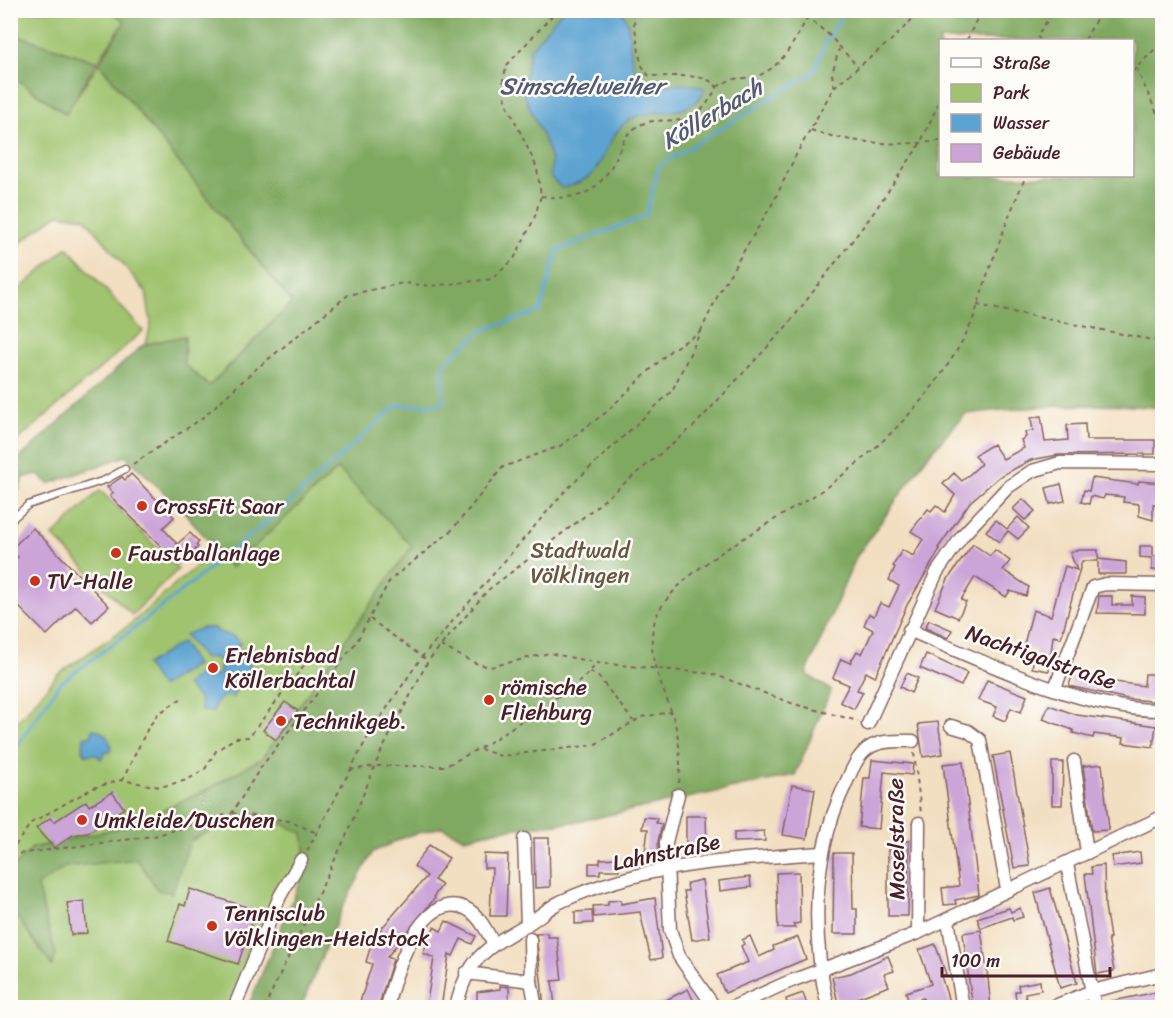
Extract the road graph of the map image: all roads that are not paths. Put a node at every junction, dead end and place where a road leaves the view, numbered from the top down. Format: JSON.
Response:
{"nodes":[{"id":1,"x":1162,"y":464,"type":"edge"},
{"id":2,"x":125,"y":469,"type":"road end"},
{"id":3,"x":10,"y":521,"type":"edge"},
{"id":4,"x":1162,"y":585,"type":"edge"},
{"id":5,"x":909,"y":630,"type":"junction"},
{"id":6,"x":1055,"y":688,"type":"junction"},
{"id":7,"x":1162,"y":710,"type":"edge"},
{"id":8,"x":868,"y":724,"type":"road end"},
{"id":9,"x":951,"y":726,"type":"dead end"},
{"id":10,"x":913,"y":741,"type":"road end"},
{"id":11,"x":1074,"y":761,"type":"dead end"},
{"id":12,"x":678,"y":795,"type":"road end"},
{"id":13,"x":1162,"y":817,"type":"edge"},
{"id":14,"x":919,"y":823,"type":"road end"},
{"id":15,"x":524,"y":839,"type":"dead end"},
{"id":16,"x":822,"y":853,"type":"junction"},
{"id":17,"x":1087,"y":853,"type":"junction"},
{"id":18,"x":301,"y":860,"type":"road end"},
{"id":19,"x":1067,"y":864,"type":"junction"},
{"id":20,"x":667,"y":870,"type":"junction"},
{"id":21,"x":1007,"y":889,"type":"junction"},
{"id":22,"x":948,"y":920,"type":"junction"},
{"id":23,"x":527,"y":925,"type":"junction"},
{"id":24,"x":918,"y":933,"type":"junction"},
{"id":25,"x":530,"y":939,"type":"dead end"},
{"id":26,"x":495,"y":944,"type":"junction"},
{"id":27,"x":819,"y":970,"type":"junction"},
{"id":28,"x":466,"y":973,"type":"junction"},
{"id":29,"x":1162,"y":974,"type":"edge"},
{"id":30,"x":531,"y":981,"type":"junction"},
{"id":31,"x":1092,"y":991,"type":"junction"},
{"id":32,"x":234,"y":1008,"type":"edge"},
{"id":33,"x":387,"y":1008,"type":"edge"},
{"id":34,"x":456,"y":1008,"type":"edge"},
{"id":35,"x":536,"y":1008,"type":"edge"},
{"id":36,"x":715,"y":1008,"type":"edge"},
{"id":37,"x":731,"y":1008,"type":"edge"},
{"id":38,"x":828,"y":1008,"type":"edge"},
{"id":39,"x":963,"y":1008,"type":"edge"},
{"id":40,"x":1050,"y":1008,"type":"edge"},
{"id":41,"x":1095,"y":1008,"type":"edge"}],
"edges":[{"from":1,"to":5,"type":"street"},
{"from":2,"to":3,"type":"lane"},
{"from":4,"to":6,"type":"street"},
{"from":5,"to":6,"type":"street","name":"Nachtigalstraße"},
{"from":5,"to":8,"type":"street"},
{"from":6,"to":7,"type":"street","name":"Nachtigalstraße"},
{"from":9,"to":21,"type":"street"},
{"from":10,"to":16,"type":"street","name":"Moselstraße"},
{"from":11,"to":17,"type":"street"},
{"from":12,"to":20,"type":"street"},
{"from":13,"to":17,"type":"street","name":"Moselstraße"},
{"from":14,"to":24,"type":"street","name":"Moselstraße"},
{"from":15,"to":23,"type":"street"},
{"from":16,"to":20,"type":"street","name":"Lahnstraße"},
{"from":16,"to":27,"type":"street","name":"Moselstraße"},
{"from":17,"to":19,"type":"street","name":"Moselstraße"},
{"from":18,"to":32,"type":"street"},
{"from":19,"to":21,"type":"street","name":"Moselstraße"},
{"from":19,"to":31,"type":"street"},
{"from":20,"to":23,"type":"street","name":"Lahnstraße"},
{"from":20,"to":36,"type":"street"},
{"from":21,"to":22,"type":"street","name":"Moselstraße"},
{"from":22,"to":24,"type":"street","name":"Moselstraße"},
{"from":22,"to":39,"type":"street"},
{"from":23,"to":26,"type":"street","name":"Lahnstraße"},
{"from":24,"to":27,"type":"street","name":"Moselstraße"},
{"from":25,"to":30,"type":"street"},
{"from":26,"to":28,"type":"street","name":"Lahnstraße"},
{"from":26,"to":33,"type":"street"},
{"from":27,"to":37,"type":"street","name":"Moselstraße"},
{"from":27,"to":38,"type":"street","name":"Moselstraße"},
{"from":28,"to":30,"type":"street"},
{"from":28,"to":34,"type":"street","name":"Lahnstraße"},
{"from":29,"to":31,"type":"street"},
{"from":30,"to":35,"type":"street"},
{"from":31,"to":40,"type":"street"},
{"from":31,"to":41,"type":"street"}]}
